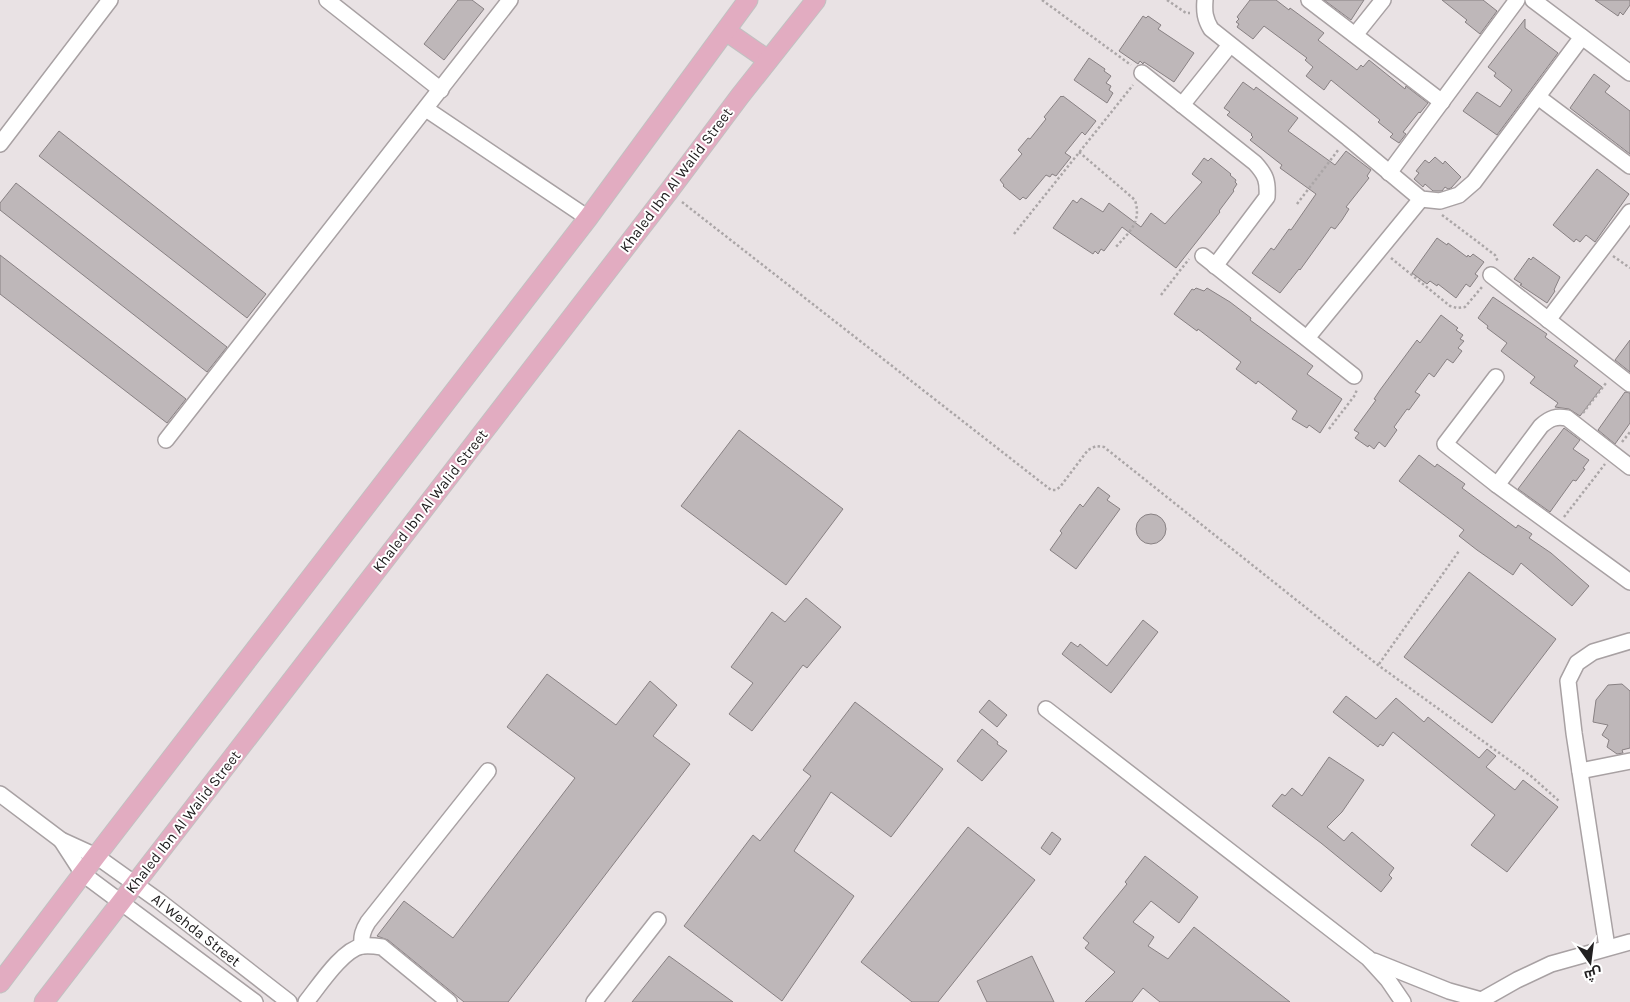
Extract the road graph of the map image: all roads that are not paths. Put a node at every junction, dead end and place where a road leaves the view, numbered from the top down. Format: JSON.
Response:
{"nodes":[{"id":1,"x":110,"y":0,"type":"edge"},
{"id":2,"x":327,"y":0,"type":"edge"},
{"id":3,"x":510,"y":0,"type":"edge"},
{"id":4,"x":748,"y":0,"type":"edge"},
{"id":5,"x":816,"y":0,"type":"edge"},
{"id":6,"x":1309,"y":0,"type":"edge"},
{"id":7,"x":1383,"y":0,"type":"edge"},
{"id":8,"x":1517,"y":0,"type":"edge"},
{"id":9,"x":1533,"y":0,"type":"edge"},
{"id":10,"x":1204,"y":5,"type":"edge"},
{"id":11,"x":726,"y":30,"type":"junction"},
{"id":12,"x":1355,"y":36,"type":"junction"},
{"id":13,"x":1582,"y":37,"type":"junction"},
{"id":14,"x":1230,"y":44,"type":"junction"},
{"id":15,"x":768,"y":60,"type":"junction"},
{"id":16,"x":1630,"y":72,"type":"edge"},
{"id":17,"x":1142,"y":73,"type":"road end"},
{"id":18,"x":441,"y":90,"type":"junction"},
{"id":19,"x":1538,"y":97,"type":"junction"},
{"id":20,"x":1442,"y":102,"type":"junction"},
{"id":21,"x":1182,"y":105,"type":"junction"},
{"id":22,"x":426,"y":109,"type":"junction"},
{"id":23,"x":0,"y":144,"type":"edge"},
{"id":24,"x":1630,"y":166,"type":"edge"},
{"id":25,"x":1389,"y":173,"type":"junction"},
{"id":26,"x":1421,"y":199,"type":"junction"},
{"id":27,"x":1630,"y":212,"type":"edge"},
{"id":28,"x":588,"y":218,"type":"junction"},
{"id":29,"x":1491,"y":275,"type":"road end"},
{"id":30,"x":1548,"y":320,"type":"junction"},
{"id":31,"x":1306,"y":338,"type":"junction"},
{"id":32,"x":1354,"y":376,"type":"road end"},
{"id":33,"x":1496,"y":377,"type":"dead end"},
{"id":34,"x":1630,"y":384,"type":"edge"},
{"id":35,"x":166,"y":440,"type":"dead end"},
{"id":36,"x":1630,"y":467,"type":"edge"},
{"id":37,"x":1497,"y":485,"type":"junction"},
{"id":38,"x":1630,"y":582,"type":"edge"},
{"id":39,"x":1630,"y":641,"type":"edge"},
{"id":40,"x":1046,"y":709,"type":"dead end"},
{"id":41,"x":1630,"y":761,"type":"edge"},
{"id":42,"x":488,"y":771,"type":"dead end"},
{"id":43,"x":1580,"y":771,"type":"junction"},
{"id":44,"x":0,"y":794,"type":"edge"},
{"id":45,"x":61,"y":840,"type":"junction"},
{"id":46,"x":96,"y":856,"type":"junction"},
{"id":47,"x":83,"y":874,"type":"junction"},
{"id":48,"x":135,"y":884,"type":"junction"},
{"id":49,"x":121,"y":902,"type":"junction"},
{"id":50,"x":658,"y":920,"type":"dead end"},
{"id":51,"x":1630,"y":942,"type":"edge"},
{"id":52,"x":362,"y":946,"type":"junction"},
{"id":53,"x":1607,"y":947,"type":"junction"},
{"id":54,"x":1368,"y":958,"type":"junction"},
{"id":55,"x":0,"y":983,"type":"edge"},
{"id":56,"x":1479,"y":1001,"type":"edge"},
{"id":57,"x":44,"y":1002,"type":"edge"},
{"id":58,"x":255,"y":1002,"type":"edge"},
{"id":59,"x":290,"y":1002,"type":"edge"},
{"id":60,"x":306,"y":1002,"type":"edge"},
{"id":61,"x":449,"y":1002,"type":"edge"},
{"id":62,"x":594,"y":1002,"type":"edge"},
{"id":63,"x":1403,"y":1002,"type":"edge"}],
"edges":[{"from":1,"to":23,"type":"street"},
{"from":2,"to":18,"type":"street"},
{"from":3,"to":18,"type":"street"},
{"from":4,"to":11,"type":"main road"},
{"from":5,"to":15,"type":"main road","name":"Khaled Ibn Al Walid Street"},
{"from":6,"to":12,"type":"street"},
{"from":7,"to":12,"type":"street"},
{"from":8,"to":20,"type":"street"},
{"from":9,"to":13,"type":"street"},
{"from":10,"to":14,"type":"street"},
{"from":11,"to":15,"type":"main road"},
{"from":11,"to":28,"type":"main road"},
{"from":12,"to":20,"type":"street"},
{"from":13,"to":16,"type":"street"},
{"from":13,"to":19,"type":"street"},
{"from":14,"to":21,"type":"street"},
{"from":14,"to":25,"type":"street"},
{"from":15,"to":48,"type":"main road","name":"Khaled Ibn Al Walid Street"},
{"from":17,"to":21,"type":"street"},
{"from":18,"to":22,"type":"street"},
{"from":19,"to":24,"type":"street"},
{"from":19,"to":26,"type":"street"},
{"from":20,"to":25,"type":"street"},
{"from":21,"to":31,"type":"street"},
{"from":22,"to":28,"type":"street"},
{"from":22,"to":35,"type":"street"},
{"from":25,"to":26,"type":"street"},
{"from":26,"to":31,"type":"street"},
{"from":27,"to":30,"type":"street"},
{"from":28,"to":46,"type":"main road"},
{"from":29,"to":30,"type":"street"},
{"from":30,"to":34,"type":"street"},
{"from":31,"to":32,"type":"street"},
{"from":33,"to":37,"type":"street"},
{"from":36,"to":37,"type":"street"},
{"from":37,"to":38,"type":"street"},
{"from":39,"to":43,"type":"street"},
{"from":40,"to":54,"type":"street"},
{"from":41,"to":43,"type":"street"},
{"from":42,"to":52,"type":"street"},
{"from":43,"to":53,"type":"street"},
{"from":44,"to":45,"type":"street"},
{"from":45,"to":46,"type":"street","name":"Al Wehda Street"},
{"from":45,"to":47,"type":"street","name":"Al Wehda Street"},
{"from":46,"to":47,"type":"main road"},
{"from":46,"to":48,"type":"street","name":"Al Wehda Street"},
{"from":47,"to":49,"type":"street","name":"Al Wehda Street"},
{"from":47,"to":55,"type":"main road"},
{"from":48,"to":49,"type":"main road","name":"Khaled Ibn Al Walid Street"},
{"from":48,"to":59,"type":"street","name":"Al Wehda Street"},
{"from":49,"to":57,"type":"main road","name":"Khaled Ibn Al Walid Street"},
{"from":49,"to":58,"type":"street","name":"Al Wehda Street"},
{"from":50,"to":62,"type":"street"},
{"from":51,"to":53,"type":"street"},
{"from":52,"to":60,"type":"street"},
{"from":52,"to":61,"type":"street"},
{"from":53,"to":56,"type":"street"},
{"from":54,"to":56,"type":"street"},
{"from":54,"to":63,"type":"street"}]}
